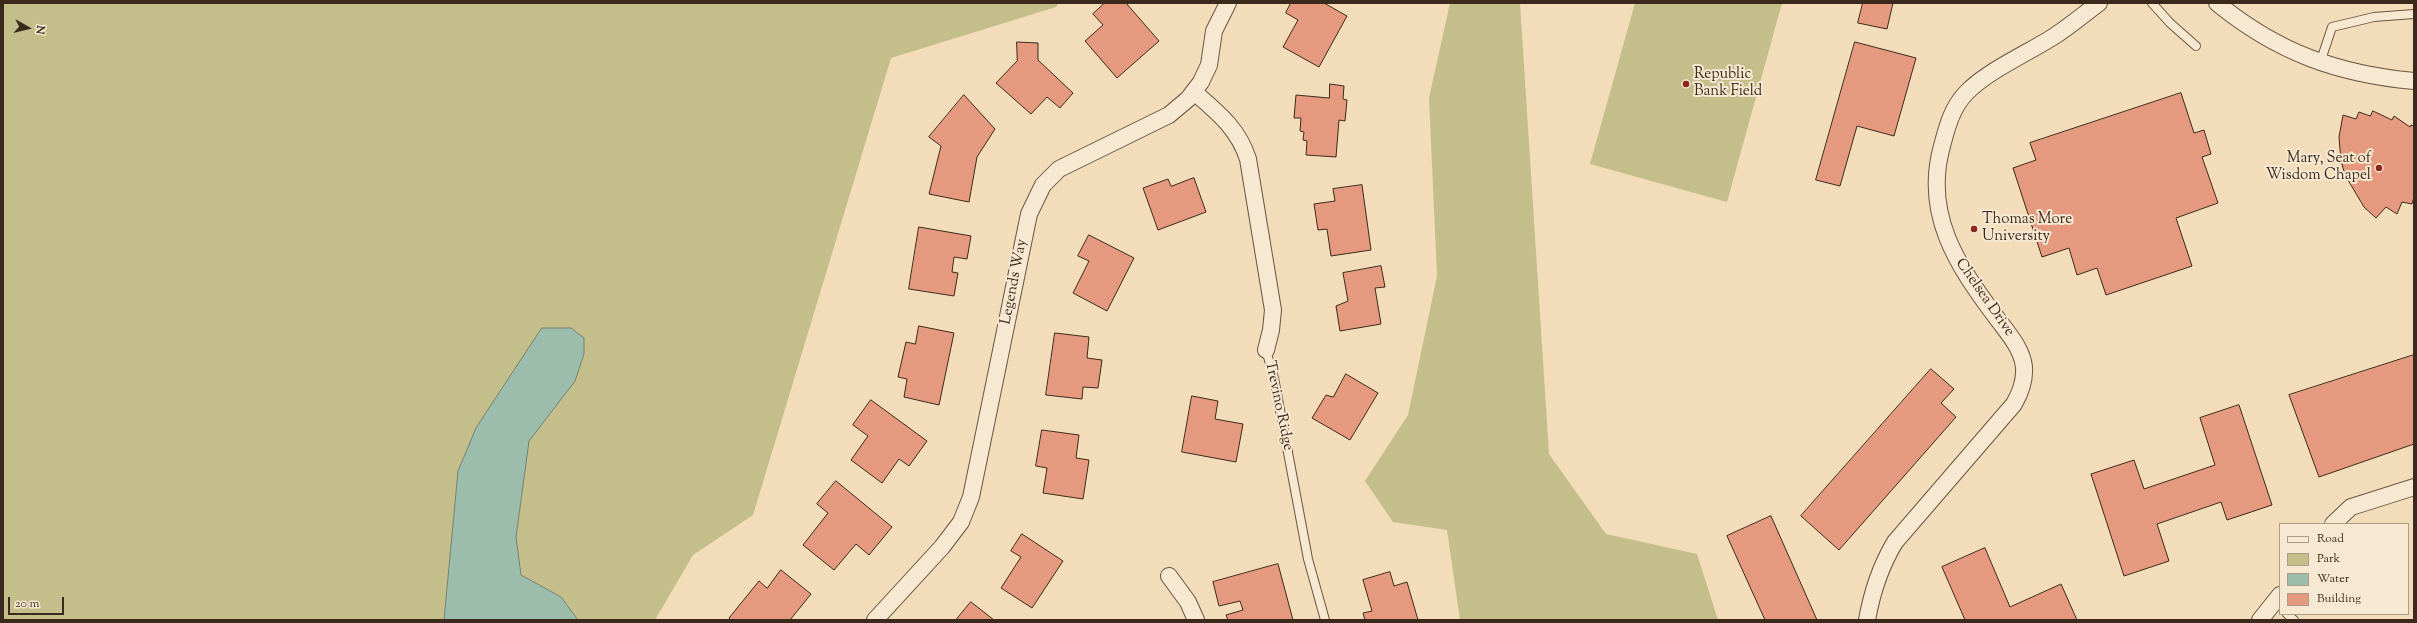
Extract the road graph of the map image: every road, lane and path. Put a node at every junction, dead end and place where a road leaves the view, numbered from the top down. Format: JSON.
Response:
{"nodes":[{"id":1,"x":1228,"y":3,"type":"edge"},
{"id":2,"x":2099,"y":3,"type":"edge"},
{"id":3,"x":2152,"y":3,"type":"edge"},
{"id":4,"x":2217,"y":3,"type":"edge"},
{"id":5,"x":2414,"y":14,"type":"edge"},
{"id":6,"x":2196,"y":46,"type":"dead end"},
{"id":7,"x":2320,"y":62,"type":"junction"},
{"id":8,"x":2414,"y":81,"type":"edge"},
{"id":9,"x":1194,"y":92,"type":"junction"},
{"id":10,"x":1266,"y":350,"type":"joint"},
{"id":11,"x":2414,"y":487,"type":"edge"},
{"id":12,"x":2334,"y":523,"type":"edge"},
{"id":13,"x":1169,"y":576,"type":"dead end"},
{"id":14,"x":2278,"y":602,"type":"edge"},
{"id":15,"x":875,"y":620,"type":"edge"},
{"id":16,"x":1196,"y":620,"type":"edge"},
{"id":17,"x":1325,"y":620,"type":"edge"},
{"id":18,"x":1867,"y":620,"type":"edge"},
{"id":19,"x":2260,"y":620,"type":"edge"}],
"edges":[{"from":1,"to":9,"type":"street","name":"Legends Way"},
{"from":2,"to":18,"type":"street","name":"Chelsea Drive"},
{"from":3,"to":6,"type":"lane"},
{"from":4,"to":7,"type":"street"},
{"from":5,"to":7,"type":"lane"},
{"from":7,"to":8,"type":"street"},
{"from":9,"to":10,"type":"street","name":"Trevino Ridge"},
{"from":9,"to":15,"type":"street","name":"Legends Way"},
{"from":10,"to":17,"type":"lane","name":"Trevino Ridge"},
{"from":11,"to":12,"type":"street"},
{"from":13,"to":16,"type":"street"},
{"from":14,"to":19,"type":"street"}]}
